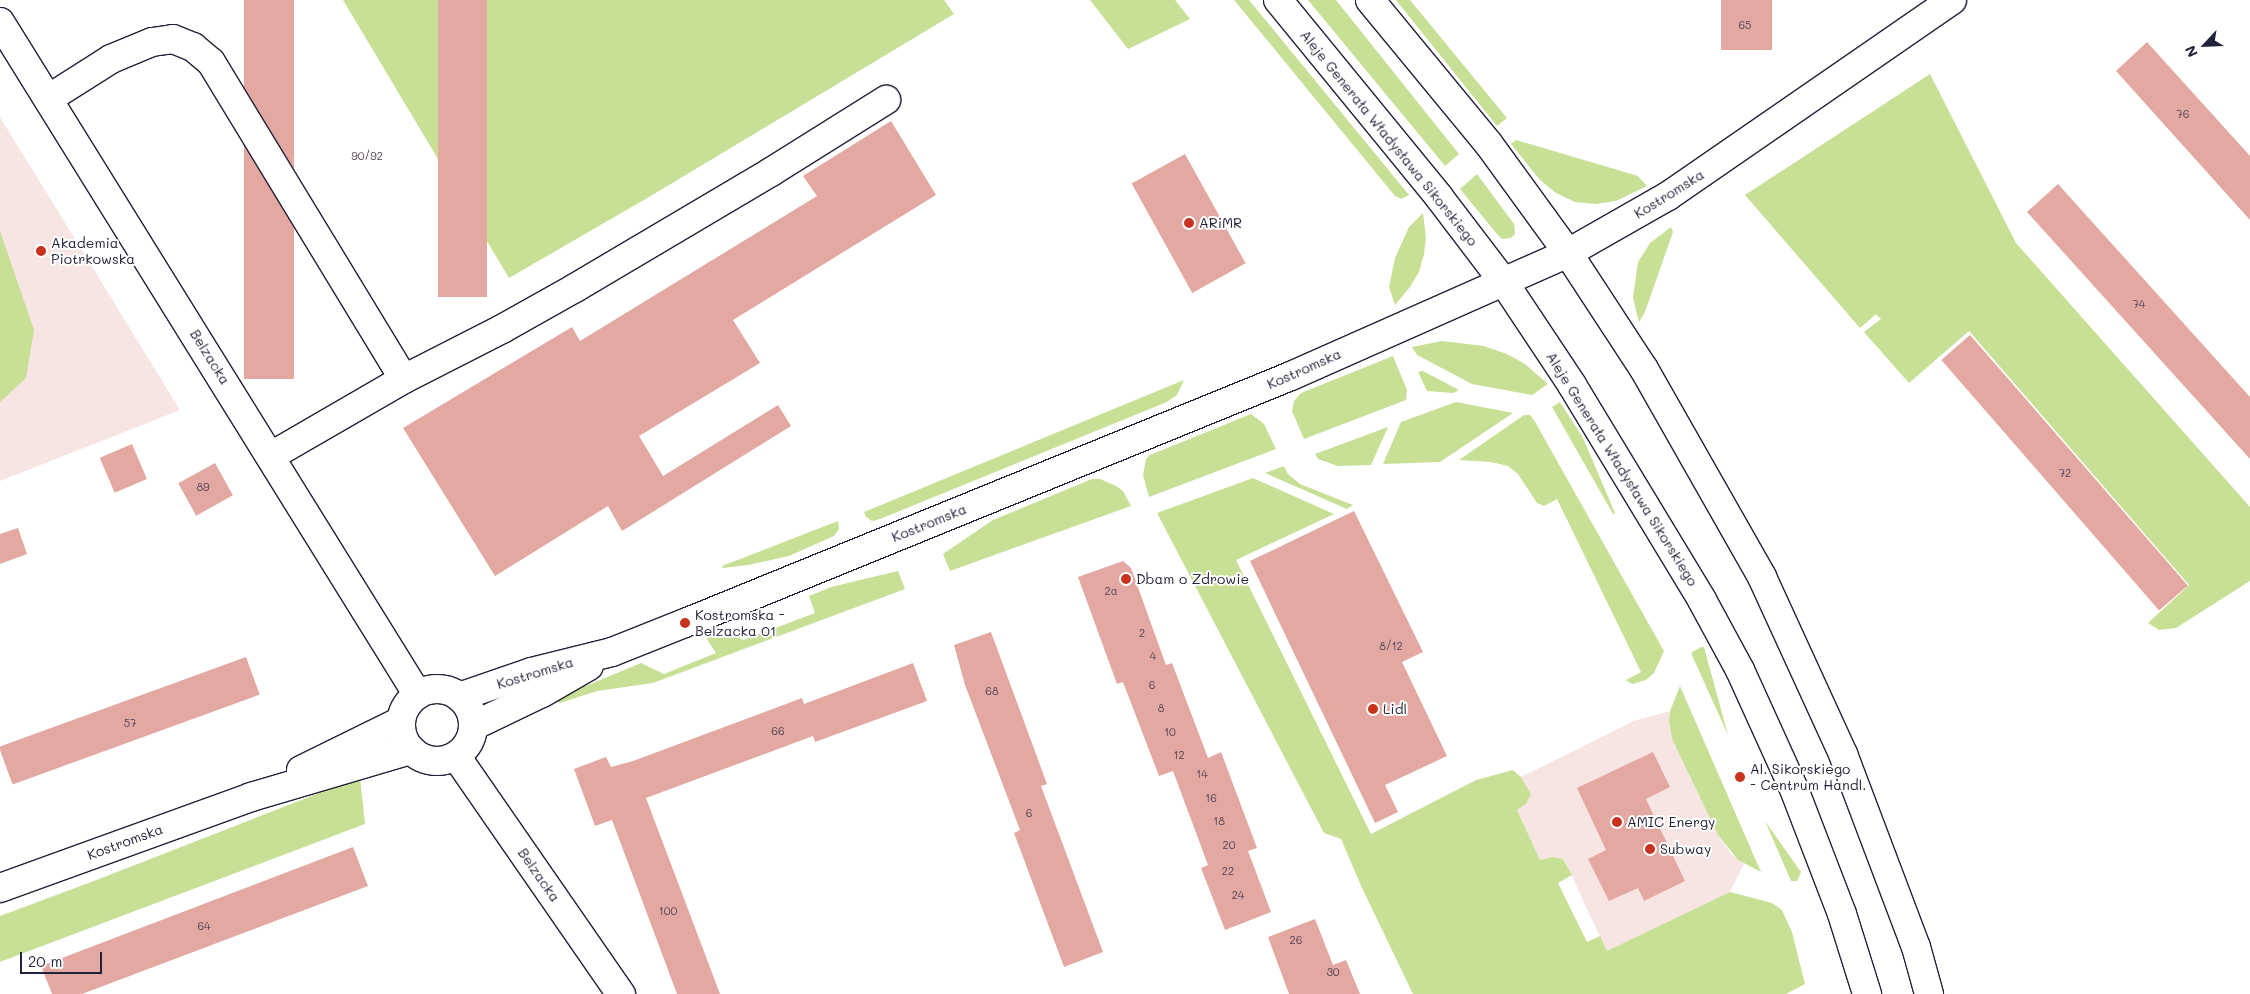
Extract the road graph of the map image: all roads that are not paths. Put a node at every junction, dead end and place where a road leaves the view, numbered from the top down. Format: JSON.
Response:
{"nodes":[{"id":1,"x":1278,"y":0,"type":"edge"},
{"id":2,"x":1370,"y":0,"type":"edge"},
{"id":3,"x":1952,"y":0,"type":"edge"},
{"id":4,"x":0,"y":22,"type":"edge"},
{"id":5,"x":48,"y":99,"type":"junction"},
{"id":6,"x":886,"y":100,"type":"dead end"},
{"id":7,"x":1568,"y":253,"type":"junction"},
{"id":8,"x":1503,"y":281,"type":"junction"},
{"id":9,"x":404,"y":379,"type":"junction"},
{"id":10,"x":271,"y":456,"type":"junction"},
{"id":11,"x":612,"y":652,"type":"junction"},
{"id":12,"x":418,"y":695,"type":"junction"},
{"id":13,"x":459,"y":697,"type":"junction"},
{"id":14,"x":401,"y":721,"type":"junction"},
{"id":15,"x":473,"y":726,"type":"junction"},
{"id":16,"x":412,"y":750,"type":"junction"},
{"id":17,"x":456,"y":756,"type":"junction"},
{"id":18,"x":251,"y":797,"type":"junction"},
{"id":19,"x":0,"y":888,"type":"edge"},
{"id":20,"x":621,"y":994,"type":"edge"},
{"id":21,"x":1867,"y":994,"type":"edge"},
{"id":22,"x":1929,"y":994,"type":"edge"}],
"edges":[{"from":1,"to":8,"type":"street","name":"Aleje Generała Władysława Sikorskiego"},
{"from":2,"to":7,"type":"street"},
{"from":3,"to":7,"type":"street","name":"Kostromska"},
{"from":4,"to":5,"type":"street","name":"Belzacka"},
{"from":5,"to":9,"type":"street"},
{"from":5,"to":10,"type":"street","name":"Belzacka"},
{"from":6,"to":9,"type":"street"},
{"from":7,"to":8,"type":"street","name":"Kostromska"},
{"from":7,"to":22,"type":"street"},
{"from":8,"to":11,"type":"street","name":"Kostromska"},
{"from":8,"to":21,"type":"street","name":"Aleje Generała Władysława Sikorskiego"},
{"from":9,"to":10,"type":"street"},
{"from":10,"to":12,"type":"street","name":"Belzacka"},
{"from":11,"to":13,"type":"street","name":"Kostromska"},
{"from":11,"to":15,"type":"street","name":"Kostromska"},
{"from":12,"to":13,"type":"street"},
{"from":12,"to":14,"type":"street"},
{"from":13,"to":15,"type":"street"},
{"from":14,"to":16,"type":"street"},
{"from":14,"to":18,"type":"street","name":"Kostromska"},
{"from":15,"to":17,"type":"street"},
{"from":16,"to":17,"type":"street"},
{"from":16,"to":18,"type":"street","name":"Kostromska"},
{"from":17,"to":20,"type":"street","name":"Belzacka"},
{"from":18,"to":19,"type":"street","name":"Kostromska"}]}
